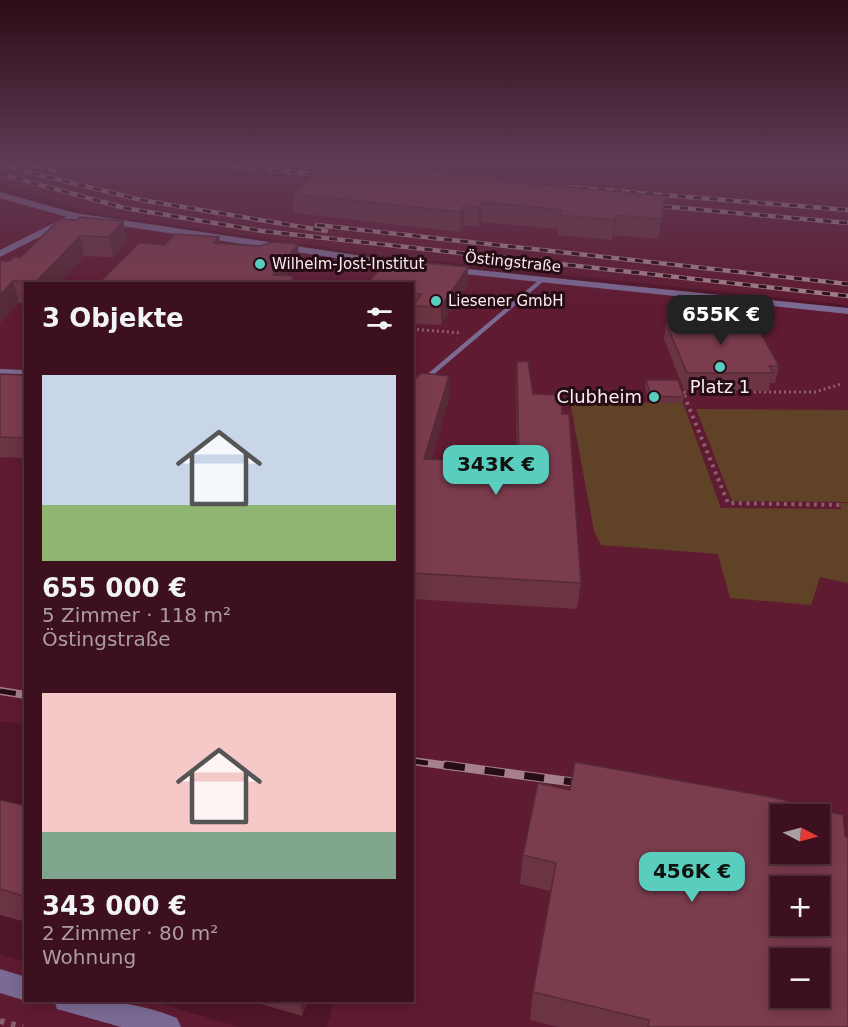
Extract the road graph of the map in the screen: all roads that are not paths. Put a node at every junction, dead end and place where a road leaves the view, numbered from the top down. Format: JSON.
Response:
{"nodes":[{"id":1,"x":53,"y":210,"type":"edge"},
{"id":2,"x":74,"y":216,"type":"junction"},
{"id":3,"x":0,"y":254,"type":"edge"},
{"id":4,"x":415,"y":266,"type":"edge"},
{"id":5,"x":438,"y":269,"type":"edge"},
{"id":6,"x":542,"y":280,"type":"junction"},
{"id":7,"x":848,"y":312,"type":"edge"},
{"id":8,"x":0,"y":373,"type":"edge"},
{"id":9,"x":24,"y":374,"type":"edge"},
{"id":10,"x":414,"y":389,"type":"edge"},
{"id":11,"x":0,"y":981,"type":"edge"},
{"id":12,"x":24,"y":988,"type":"edge"},
{"id":13,"x":74,"y":1002,"type":"edge"},
{"id":14,"x":168,"y":1027,"type":"edge"}],
"edges":[{"from":1,"to":2,"type":"street"},
{"from":2,"to":3,"type":"street"},
{"from":2,"to":4,"type":"street"},
{"from":5,"to":6,"type":"street","name":"Östingstraße"},
{"from":6,"to":7,"type":"street","name":"Östingstraße"},
{"from":6,"to":10,"type":"lane"},
{"from":8,"to":9,"type":"street"},
{"from":11,"to":12,"type":"street"},
{"from":13,"to":14,"type":"street"}]}
